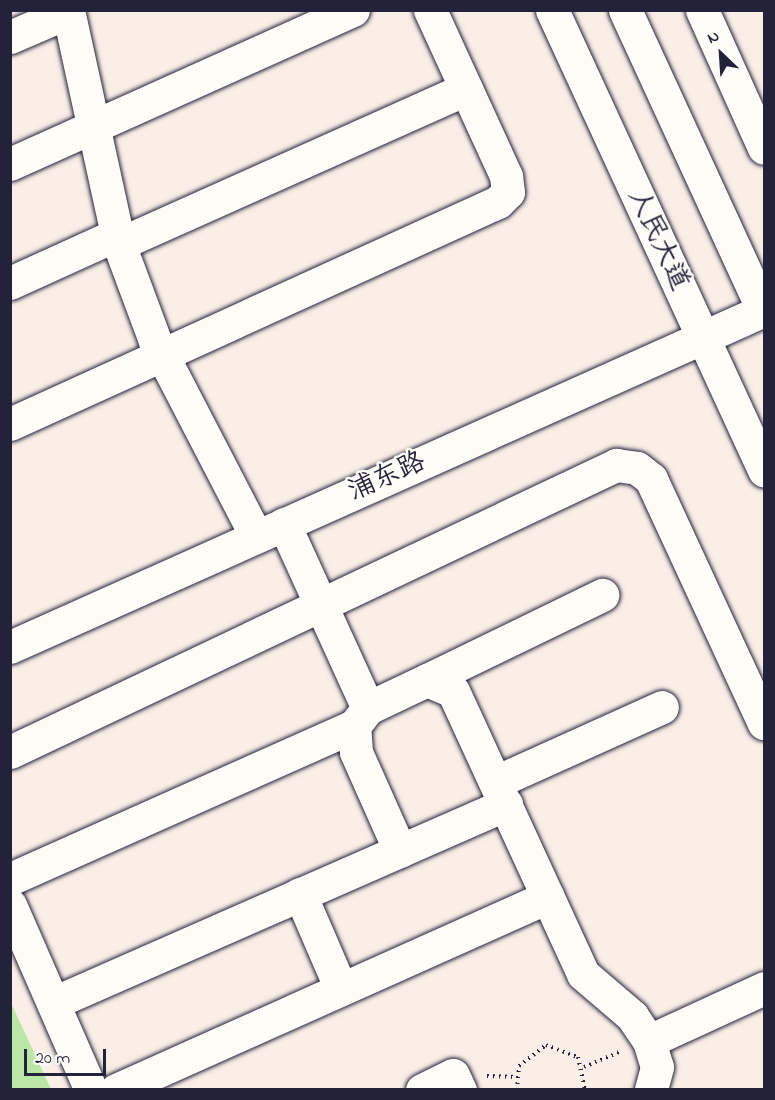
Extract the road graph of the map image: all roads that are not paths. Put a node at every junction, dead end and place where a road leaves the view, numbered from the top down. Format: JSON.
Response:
{"nodes":[{"id":1,"x":353,"y":10,"type":"edge"},
{"id":2,"x":430,"y":10,"type":"edge"},
{"id":3,"x":552,"y":10,"type":"edge"},
{"id":4,"x":625,"y":10,"type":"edge"},
{"id":5,"x":702,"y":10,"type":"edge"},
{"id":6,"x":68,"y":11,"type":"edge"},
{"id":7,"x":10,"y":38,"type":"edge"},
{"id":8,"x":466,"y":89,"type":"junction"},
{"id":9,"x":91,"y":128,"type":"junction"},
{"id":10,"x":765,"y":148,"type":"edge"},
{"id":11,"x":10,"y":164,"type":"edge"},
{"id":12,"x":117,"y":240,"type":"junction"},
{"id":13,"x":10,"y":283,"type":"edge"},
{"id":14,"x":764,"y":311,"type":"edge"},
{"id":15,"x":702,"y":335,"type":"junction"},
{"id":16,"x":161,"y":354,"type":"junction"},
{"id":17,"x":10,"y":424,"type":"edge"},
{"id":18,"x":765,"y":470,"type":"edge"},
{"id":19,"x":269,"y":530,"type":"junction"},
{"id":20,"x":602,"y":595,"type":"dead end"},
{"id":21,"x":322,"y":608,"type":"junction"},
{"id":22,"x":10,"y":647,"type":"edge"},
{"id":23,"x":427,"y":680,"type":"junction"},
{"id":24,"x":662,"y":707,"type":"dead end"},
{"id":25,"x":361,"y":717,"type":"junction"},
{"id":26,"x":765,"y":723,"type":"edge"},
{"id":27,"x":10,"y":752,"type":"edge"},
{"id":28,"x":501,"y":793,"type":"junction"},
{"id":29,"x":399,"y":851,"type":"junction"},
{"id":30,"x":10,"y":879,"type":"edge"},
{"id":31,"x":300,"y":894,"type":"junction"},
{"id":32,"x":548,"y":897,"type":"junction"},
{"id":33,"x":10,"y":905,"type":"edge"},
{"id":34,"x":765,"y":988,"type":"edge"},
{"id":35,"x":341,"y":989,"type":"junction"},
{"id":36,"x":53,"y":1003,"type":"junction"},
{"id":37,"x":649,"y":1041,"type":"junction"},
{"id":38,"x":91,"y":1089,"type":"edge"},
{"id":39,"x":116,"y":1089,"type":"edge"},
{"id":40,"x":422,"y":1089,"type":"edge"},
{"id":41,"x":460,"y":1089,"type":"edge"},
{"id":42,"x":651,"y":1089,"type":"edge"}],
"edges":[{"from":1,"to":9,"type":"main road"},
{"from":2,"to":8,"type":"main road"},
{"from":3,"to":15,"type":"main road","name":"人民大道"},
{"from":4,"to":14,"type":"main road"},
{"from":5,"to":10,"type":"main road"},
{"from":6,"to":7,"type":"main road"},
{"from":6,"to":9,"type":"main road"},
{"from":8,"to":12,"type":"main road"},
{"from":8,"to":16,"type":"main road"},
{"from":9,"to":11,"type":"main road"},
{"from":9,"to":12,"type":"main road"},
{"from":12,"to":13,"type":"main road"},
{"from":12,"to":16,"type":"main road"},
{"from":14,"to":15,"type":"main road","name":"浦东路"},
{"from":15,"to":18,"type":"main road","name":"人民大道"},
{"from":15,"to":19,"type":"main road","name":"浦东路"},
{"from":16,"to":17,"type":"main road"},
{"from":16,"to":19,"type":"main road"},
{"from":19,"to":21,"type":"main road"},
{"from":19,"to":22,"type":"main road","name":"浦东路"},
{"from":20,"to":23,"type":"main road"},
{"from":21,"to":25,"type":"main road"},
{"from":21,"to":26,"type":"main road"},
{"from":21,"to":27,"type":"main road"},
{"from":23,"to":25,"type":"main road"},
{"from":23,"to":28,"type":"main road"},
{"from":24,"to":28,"type":"main road"},
{"from":25,"to":29,"type":"main road"},
{"from":25,"to":30,"type":"main road"},
{"from":28,"to":29,"type":"main road"},
{"from":28,"to":32,"type":"main road"},
{"from":29,"to":31,"type":"main road"},
{"from":31,"to":35,"type":"main road"},
{"from":31,"to":36,"type":"main road"},
{"from":32,"to":35,"type":"main road"},
{"from":32,"to":37,"type":"main road"},
{"from":33,"to":36,"type":"main road"},
{"from":34,"to":37,"type":"main road"},
{"from":35,"to":39,"type":"main road"},
{"from":36,"to":38,"type":"main road"},
{"from":37,"to":42,"type":"main road"},
{"from":40,"to":41,"type":"main road"}]}
